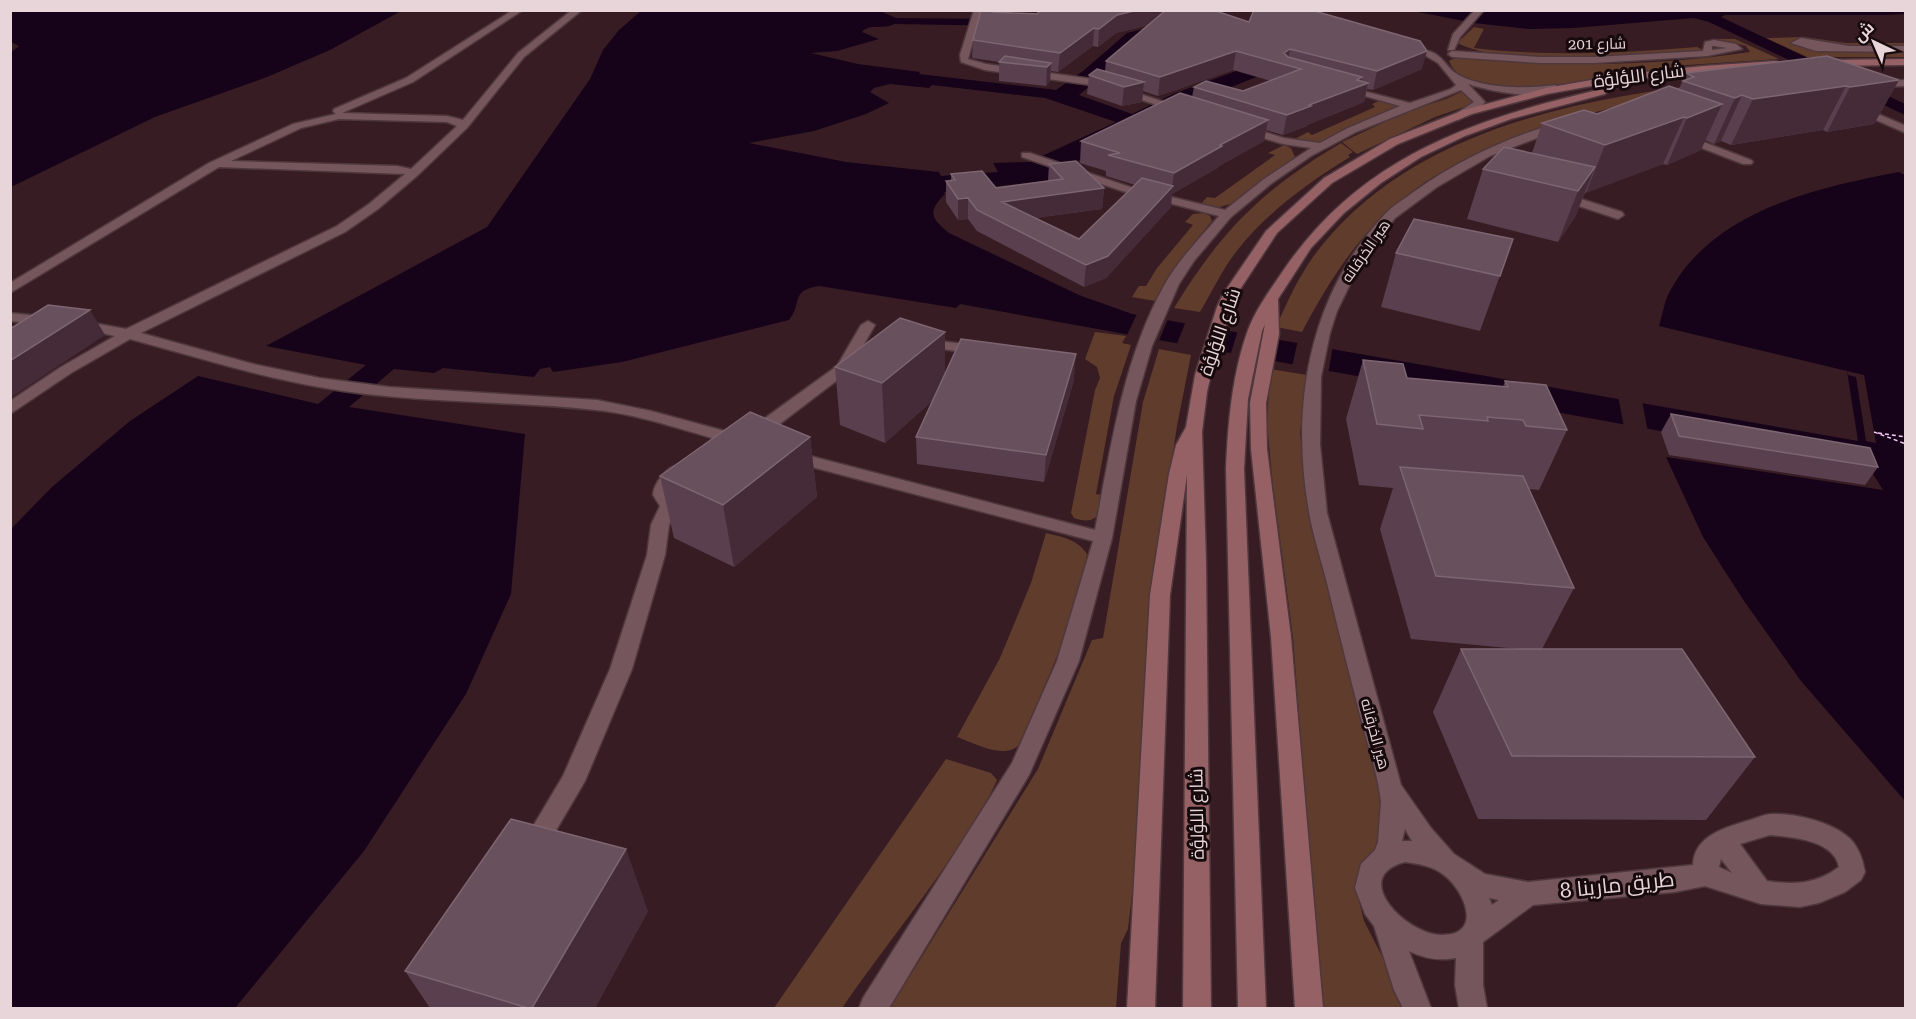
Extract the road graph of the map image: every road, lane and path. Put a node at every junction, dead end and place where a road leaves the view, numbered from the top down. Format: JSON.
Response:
{"nodes":[{"id":1,"x":519,"y":10,"type":"edge"},
{"id":2,"x":578,"y":10,"type":"edge"},
{"id":3,"x":1480,"y":10,"type":"edge"},
{"id":4,"x":978,"y":11,"type":"edge"},
{"id":5,"x":1456,"y":36,"type":"junction"},
{"id":6,"x":1426,"y":48,"type":"edge"},
{"id":7,"x":1850,"y":49,"type":"junction"},
{"id":8,"x":1905,"y":49,"type":"edge"},
{"id":9,"x":1449,"y":53,"type":"junction"},
{"id":10,"x":1707,"y":53,"type":"dead end"},
{"id":11,"x":1905,"y":62,"type":"edge"},
{"id":12,"x":1905,"y":70,"type":"edge"},
{"id":13,"x":1905,"y":83,"type":"edge"},
{"id":14,"x":1333,"y":84,"type":"edge"},
{"id":15,"x":1858,"y":84,"type":"edge"},
{"id":16,"x":1461,"y":86,"type":"junction"},
{"id":17,"x":1556,"y":88,"type":"junction"},
{"id":18,"x":1427,"y":100,"type":"junction"},
{"id":19,"x":1846,"y":103,"type":"edge"},
{"id":20,"x":1410,"y":106,"type":"junction"},
{"id":21,"x":355,"y":111,"type":"junction"},
{"id":22,"x":477,"y":111,"type":"junction"},
{"id":23,"x":1189,"y":112,"type":"edge"},
{"id":24,"x":1453,"y":118,"type":"junction"},
{"id":25,"x":447,"y":119,"type":"junction"},
{"id":26,"x":1575,"y":121,"type":"edge"},
{"id":27,"x":1231,"y":125,"type":"edge"},
{"id":28,"x":463,"y":126,"type":"junction"},
{"id":29,"x":1672,"y":129,"type":"edge"},
{"id":30,"x":1905,"y":130,"type":"edge"},
{"id":31,"x":1283,"y":141,"type":"junction"},
{"id":32,"x":1322,"y":146,"type":"junction"},
{"id":33,"x":1307,"y":154,"type":"junction"},
{"id":34,"x":1026,"y":155,"type":"dead end"},
{"id":35,"x":1747,"y":162,"type":"dead end"},
{"id":36,"x":213,"y":165,"type":"junction"},
{"id":37,"x":1463,"y":166,"type":"junction"},
{"id":38,"x":1480,"y":171,"type":"dead end"},
{"id":39,"x":414,"y":173,"type":"junction"},
{"id":40,"x":1549,"y":192,"type":"edge"},
{"id":41,"x":1227,"y":214,"type":"junction"},
{"id":42,"x":1618,"y":216,"type":"dead end"},
{"id":43,"x":10,"y":289,"type":"edge"},
{"id":44,"x":1272,"y":298,"type":"junction"},
{"id":45,"x":10,"y":317,"type":"edge"},
{"id":46,"x":156,"y":320,"type":"junction"},
{"id":47,"x":106,"y":328,"type":"junction"},
{"id":48,"x":128,"y":334,"type":"junction"},
{"id":49,"x":884,"y":339,"type":"edge"},
{"id":50,"x":906,"y":341,"type":"edge"},
{"id":51,"x":160,"y":343,"type":"junction"},
{"id":52,"x":996,"y":351,"type":"edge"},
{"id":53,"x":1255,"y":364,"type":"junction"},
{"id":54,"x":10,"y":409,"type":"edge"},
{"id":55,"x":1194,"y":424,"type":"junction"},
{"id":56,"x":739,"y":441,"type":"junction"},
{"id":57,"x":712,"y":451,"type":"edge"},
{"id":58,"x":693,"y":460,"type":"edge"},
{"id":59,"x":1102,"y":538,"type":"junction"},
{"id":60,"x":1388,"y":778,"type":"junction"},
{"id":61,"x":1722,"y":842,"type":"junction"},
{"id":62,"x":1384,"y":857,"type":"junction"},
{"id":63,"x":520,"y":869,"type":"edge"},
{"id":64,"x":1457,"y":871,"type":"junction"},
{"id":65,"x":1706,"y":874,"type":"junction"},
{"id":66,"x":1758,"y":890,"type":"junction"},
{"id":67,"x":1528,"y":894,"type":"junction"},
{"id":68,"x":1386,"y":922,"type":"junction"},
{"id":69,"x":1473,"y":935,"type":"junction"},
{"id":70,"x":873,"y":1008,"type":"edge"},
{"id":71,"x":1141,"y":1008,"type":"edge"},
{"id":72,"x":1197,"y":1008,"type":"edge"},
{"id":73,"x":1252,"y":1008,"type":"edge"},
{"id":74,"x":1309,"y":1008,"type":"edge"},
{"id":75,"x":1417,"y":1008,"type":"edge"},
{"id":76,"x":1473,"y":1008,"type":"edge"}],
"edges":[{"from":1,"to":21,"type":"street"},
{"from":2,"to":22,"type":"street"},
{"from":3,"to":5,"type":"street"},
{"from":4,"to":23,"type":"street"},
{"from":5,"to":9,"type":"street"},
{"from":5,"to":9,"type":"street"},
{"from":6,"to":9,"type":"street","name":"شارع 201"},
{"from":7,"to":7,"type":"street"},
{"from":7,"to":8,"type":"street"},
{"from":9,"to":10,"type":"street","name":"شارع 201"},
{"from":9,"to":16,"type":"street"},
{"from":11,"to":12,"type":"main road"},
{"from":13,"to":15,"type":"street"},
{"from":14,"to":20,"type":"street"},
{"from":16,"to":17,"type":"street"},
{"from":16,"to":18,"type":"street"},
{"from":16,"to":24,"type":"street"},
{"from":17,"to":24,"type":"main road","name":"شارع اللؤلؤة"},
{"from":17,"to":44,"type":"main road","name":"شارع اللؤلؤة"},
{"from":18,"to":20,"type":"street"},
{"from":18,"to":24,"type":"street"},
{"from":19,"to":30,"type":"street"},
{"from":20,"to":32,"type":"street"},
{"from":21,"to":25,"type":"street"},
{"from":21,"to":36,"type":"street"},
{"from":22,"to":25,"type":"street"},
{"from":22,"to":28,"type":"street"},
{"from":24,"to":55,"type":"main road","name":"شارع اللؤلؤة"},
{"from":25,"to":28,"type":"street"},
{"from":26,"to":37,"type":"street","name":"هير الخرقانه"},
{"from":27,"to":31,"type":"street"},
{"from":28,"to":39,"type":"street"},
{"from":29,"to":35,"type":"street"},
{"from":31,"to":32,"type":"street"},
{"from":31,"to":33,"type":"street"},
{"from":32,"to":33,"type":"street"},
{"from":33,"to":41,"type":"street"},
{"from":34,"to":41,"type":"street"},
{"from":36,"to":39,"type":"street"},
{"from":36,"to":43,"type":"street"},
{"from":37,"to":38,"type":"street"},
{"from":37,"to":60,"type":"street","name":"هير الخرقانه"},
{"from":39,"to":46,"type":"street"},
{"from":40,"to":42,"type":"street"},
{"from":41,"to":59,"type":"street"},
{"from":44,"to":53,"type":"main road","name":"شارع اللؤلؤة"},
{"from":44,"to":53,"type":"main road"},
{"from":45,"to":47,"type":"street"},
{"from":46,"to":47,"type":"street"},
{"from":46,"to":48,"type":"street"},
{"from":46,"to":51,"type":"street"},
{"from":47,"to":48,"type":"street"},
{"from":48,"to":51,"type":"street"},
{"from":48,"to":54,"type":"street"},
{"from":49,"to":56,"type":"street"},
{"from":50,"to":52,"type":"street"},
{"from":51,"to":56,"type":"street"},
{"from":53,"to":73,"type":"main road","name":"شارع اللؤلؤة"},
{"from":53,"to":74,"type":"main road"},
{"from":55,"to":71,"type":"main road"},
{"from":55,"to":72,"type":"main road","name":"شارع اللؤلؤة"},
{"from":56,"to":57,"type":"street"},
{"from":56,"to":59,"type":"street"},
{"from":58,"to":63,"type":"street"},
{"from":59,"to":70,"type":"street"},
{"from":60,"to":62,"type":"street","name":"هير الخرقانه"},
{"from":60,"to":64,"type":"street","name":"هير الخرقانه"},
{"from":61,"to":65,"type":"street"},
{"from":61,"to":66,"type":"street"},
{"from":61,"to":66,"type":"street"},
{"from":62,"to":64,"type":"street"},
{"from":62,"to":68,"type":"street"},
{"from":64,"to":67,"type":"street","name":"طريق مارينا 8"},
{"from":64,"to":69,"type":"street"},
{"from":65,"to":66,"type":"street"},
{"from":65,"to":67,"type":"street","name":"طريق مارينا 8"},
{"from":67,"to":69,"type":"street"},
{"from":68,"to":69,"type":"street"},
{"from":68,"to":75,"type":"street"},
{"from":69,"to":76,"type":"street"}]}
